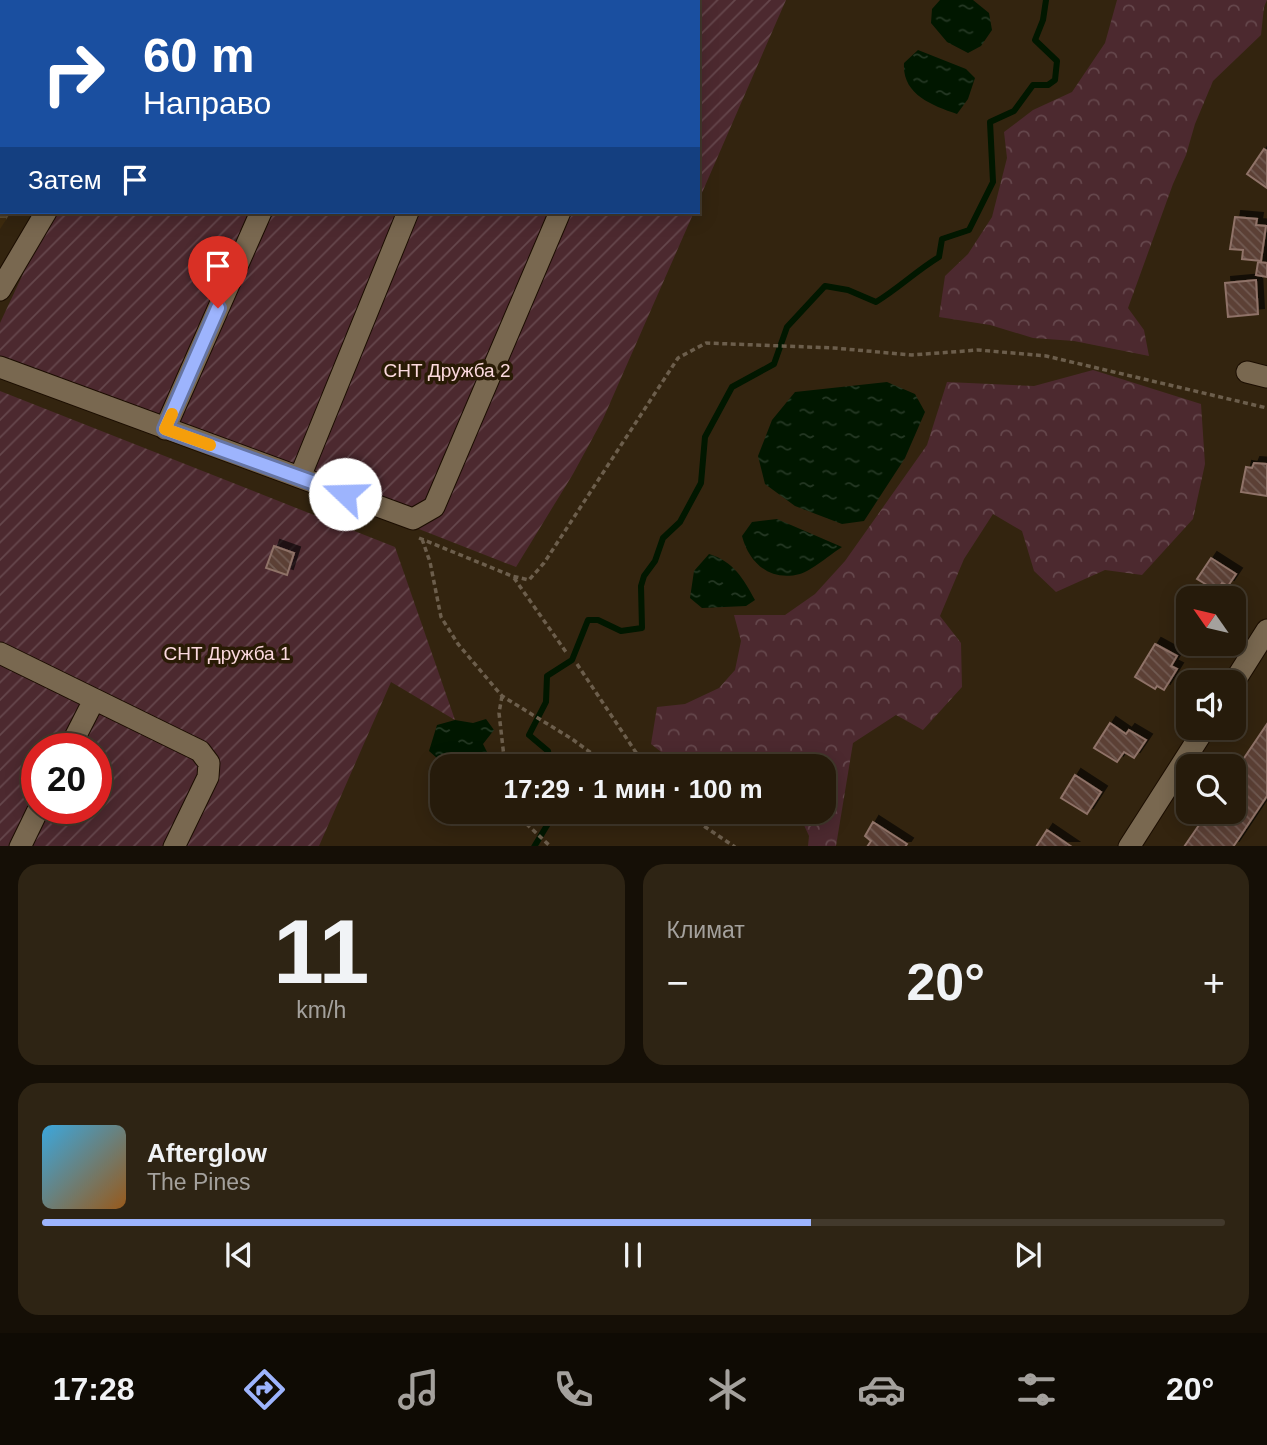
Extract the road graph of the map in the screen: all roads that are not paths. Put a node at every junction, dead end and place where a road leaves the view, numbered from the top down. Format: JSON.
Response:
{"nodes":[{"id":1,"x":45,"y":214,"type":"edge"},
{"id":2,"x":260,"y":214,"type":"edge"},
{"id":3,"x":407,"y":214,"type":"edge"},
{"id":4,"x":558,"y":214,"type":"edge"},
{"id":5,"x":0,"y":289,"type":"edge"},
{"id":6,"x":0,"y":367,"type":"edge"},
{"id":7,"x":165,"y":429,"type":"junction"},
{"id":8,"x":300,"y":477,"type":"junction"},
{"id":9,"x":1267,"y":630,"type":"edge"},
{"id":10,"x":0,"y":653,"type":"edge"},
{"id":11,"x":1242,"y":670,"type":"edge"},
{"id":12,"x":94,"y":699,"type":"junction"},
{"id":13,"x":77,"y":733,"type":"edge"},
{"id":14,"x":1197,"y":740,"type":"edge"},
{"id":15,"x":31,"y":824,"type":"edge"},
{"id":16,"x":20,"y":846,"type":"edge"},
{"id":17,"x":174,"y":846,"type":"edge"},
{"id":18,"x":1129,"y":846,"type":"edge"}],
"edges":[{"from":1,"to":5,"type":"street"},
{"from":2,"to":7,"type":"street"},
{"from":3,"to":8,"type":"street"},
{"from":4,"to":8,"type":"street"},
{"from":6,"to":7,"type":"street"},
{"from":7,"to":8,"type":"street"},
{"from":9,"to":11,"type":"street"},
{"from":10,"to":12,"type":"street"},
{"from":12,"to":13,"type":"street"},
{"from":12,"to":17,"type":"street"},
{"from":14,"to":18,"type":"street"},
{"from":15,"to":16,"type":"street"}]}
